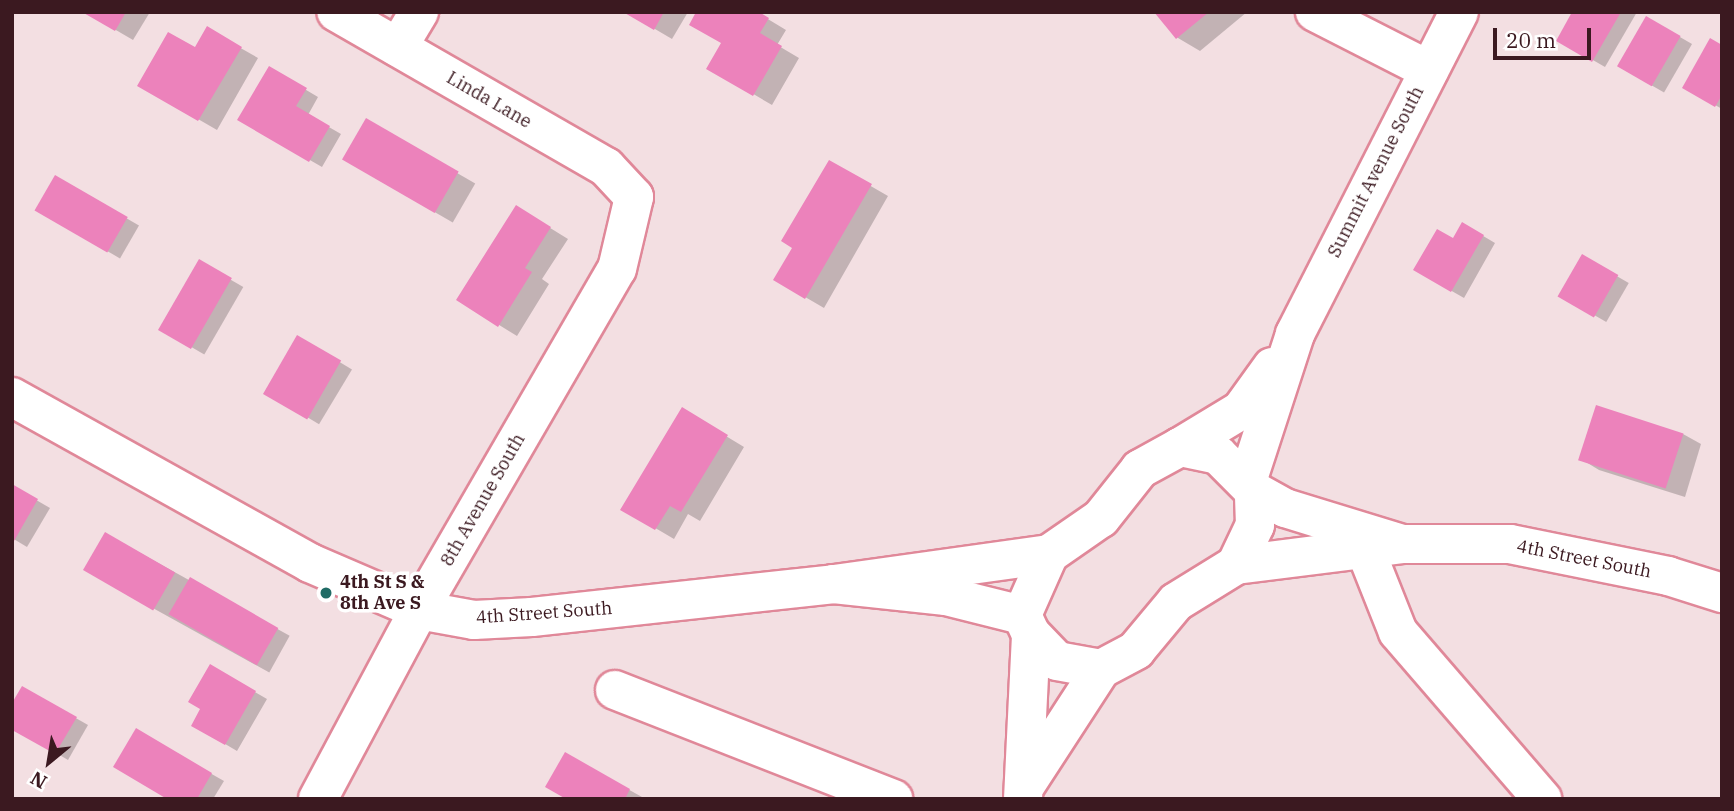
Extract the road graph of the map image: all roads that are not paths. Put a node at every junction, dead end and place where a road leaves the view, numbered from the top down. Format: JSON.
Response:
{"nodes":[{"id":1,"x":336,"y":12,"type":"edge"},
{"id":2,"x":419,"y":12,"type":"edge"},
{"id":3,"x":1315,"y":12,"type":"edge"},
{"id":4,"x":1459,"y":12,"type":"edge"},
{"id":5,"x":398,"y":47,"type":"junction"},
{"id":6,"x":1429,"y":70,"type":"junction"},
{"id":7,"x":634,"y":197,"type":"joint"},
{"id":8,"x":1295,"y":334,"type":"junction"},
{"id":9,"x":12,"y":397,"type":"edge"},
{"id":10,"x":1180,"y":447,"type":"junction"},
{"id":11,"x":1251,"y":486,"type":"junction"},
{"id":12,"x":1402,"y":544,"type":"junction"},
{"id":13,"x":1365,"y":549,"type":"junction"},
{"id":14,"x":1049,"y":554,"type":"junction"},
{"id":15,"x":1236,"y":565,"type":"junction"},
{"id":16,"x":834,"y":584,"type":"junction"},
{"id":17,"x":1722,"y":593,"type":"edge"},
{"id":18,"x":419,"y":610,"type":"junction"},
{"id":19,"x":1027,"y":624,"type":"junction"},
{"id":20,"x":1101,"y":669,"type":"junction"},
{"id":21,"x":615,"y":690,"type":"dead end"},
{"id":22,"x":1025,"y":791,"type":"edge"},
{"id":23,"x":318,"y":799,"type":"edge"},
{"id":24,"x":893,"y":799,"type":"edge"},
{"id":25,"x":1542,"y":799,"type":"edge"}],
"edges":[{"from":1,"to":5,"type":"street","name":"Linda Lane"},
{"from":2,"to":5,"type":"street"},
{"from":3,"to":6,"type":"street"},
{"from":4,"to":6,"type":"street","name":"Summit Avenue South"},
{"from":5,"to":7,"type":"street","name":"Linda Lane"},
{"from":6,"to":8,"type":"street","name":"Summit Avenue South"},
{"from":7,"to":18,"type":"street","name":"8th Avenue South"},
{"from":8,"to":10,"type":"street","name":"Summit Avenue South"},
{"from":8,"to":11,"type":"street","name":"Summit Avenue South"},
{"from":9,"to":18,"type":"street","name":"4th Street South"},
{"from":10,"to":11,"type":"street"},
{"from":10,"to":14,"type":"street","name":"Summit Avenue South"},
{"from":11,"to":12,"type":"street","name":"4th Street South"},
{"from":11,"to":15,"type":"street","name":"Summit Avenue South"},
{"from":12,"to":13,"type":"street","name":"4th Street South"},
{"from":12,"to":17,"type":"street","name":"4th Street South"},
{"from":13,"to":15,"type":"street","name":"4th Street South"},
{"from":13,"to":25,"type":"street"},
{"from":14,"to":16,"type":"street","name":"4th Street South"},
{"from":14,"to":19,"type":"street"},
{"from":15,"to":20,"type":"street"},
{"from":16,"to":18,"type":"street","name":"4th Street South"},
{"from":16,"to":19,"type":"street","name":"4th Street South"},
{"from":18,"to":23,"type":"street","name":"8th Avenue South"},
{"from":19,"to":20,"type":"street"},
{"from":19,"to":22,"type":"street"},
{"from":20,"to":22,"type":"street"},
{"from":21,"to":24,"type":"street"}]}
